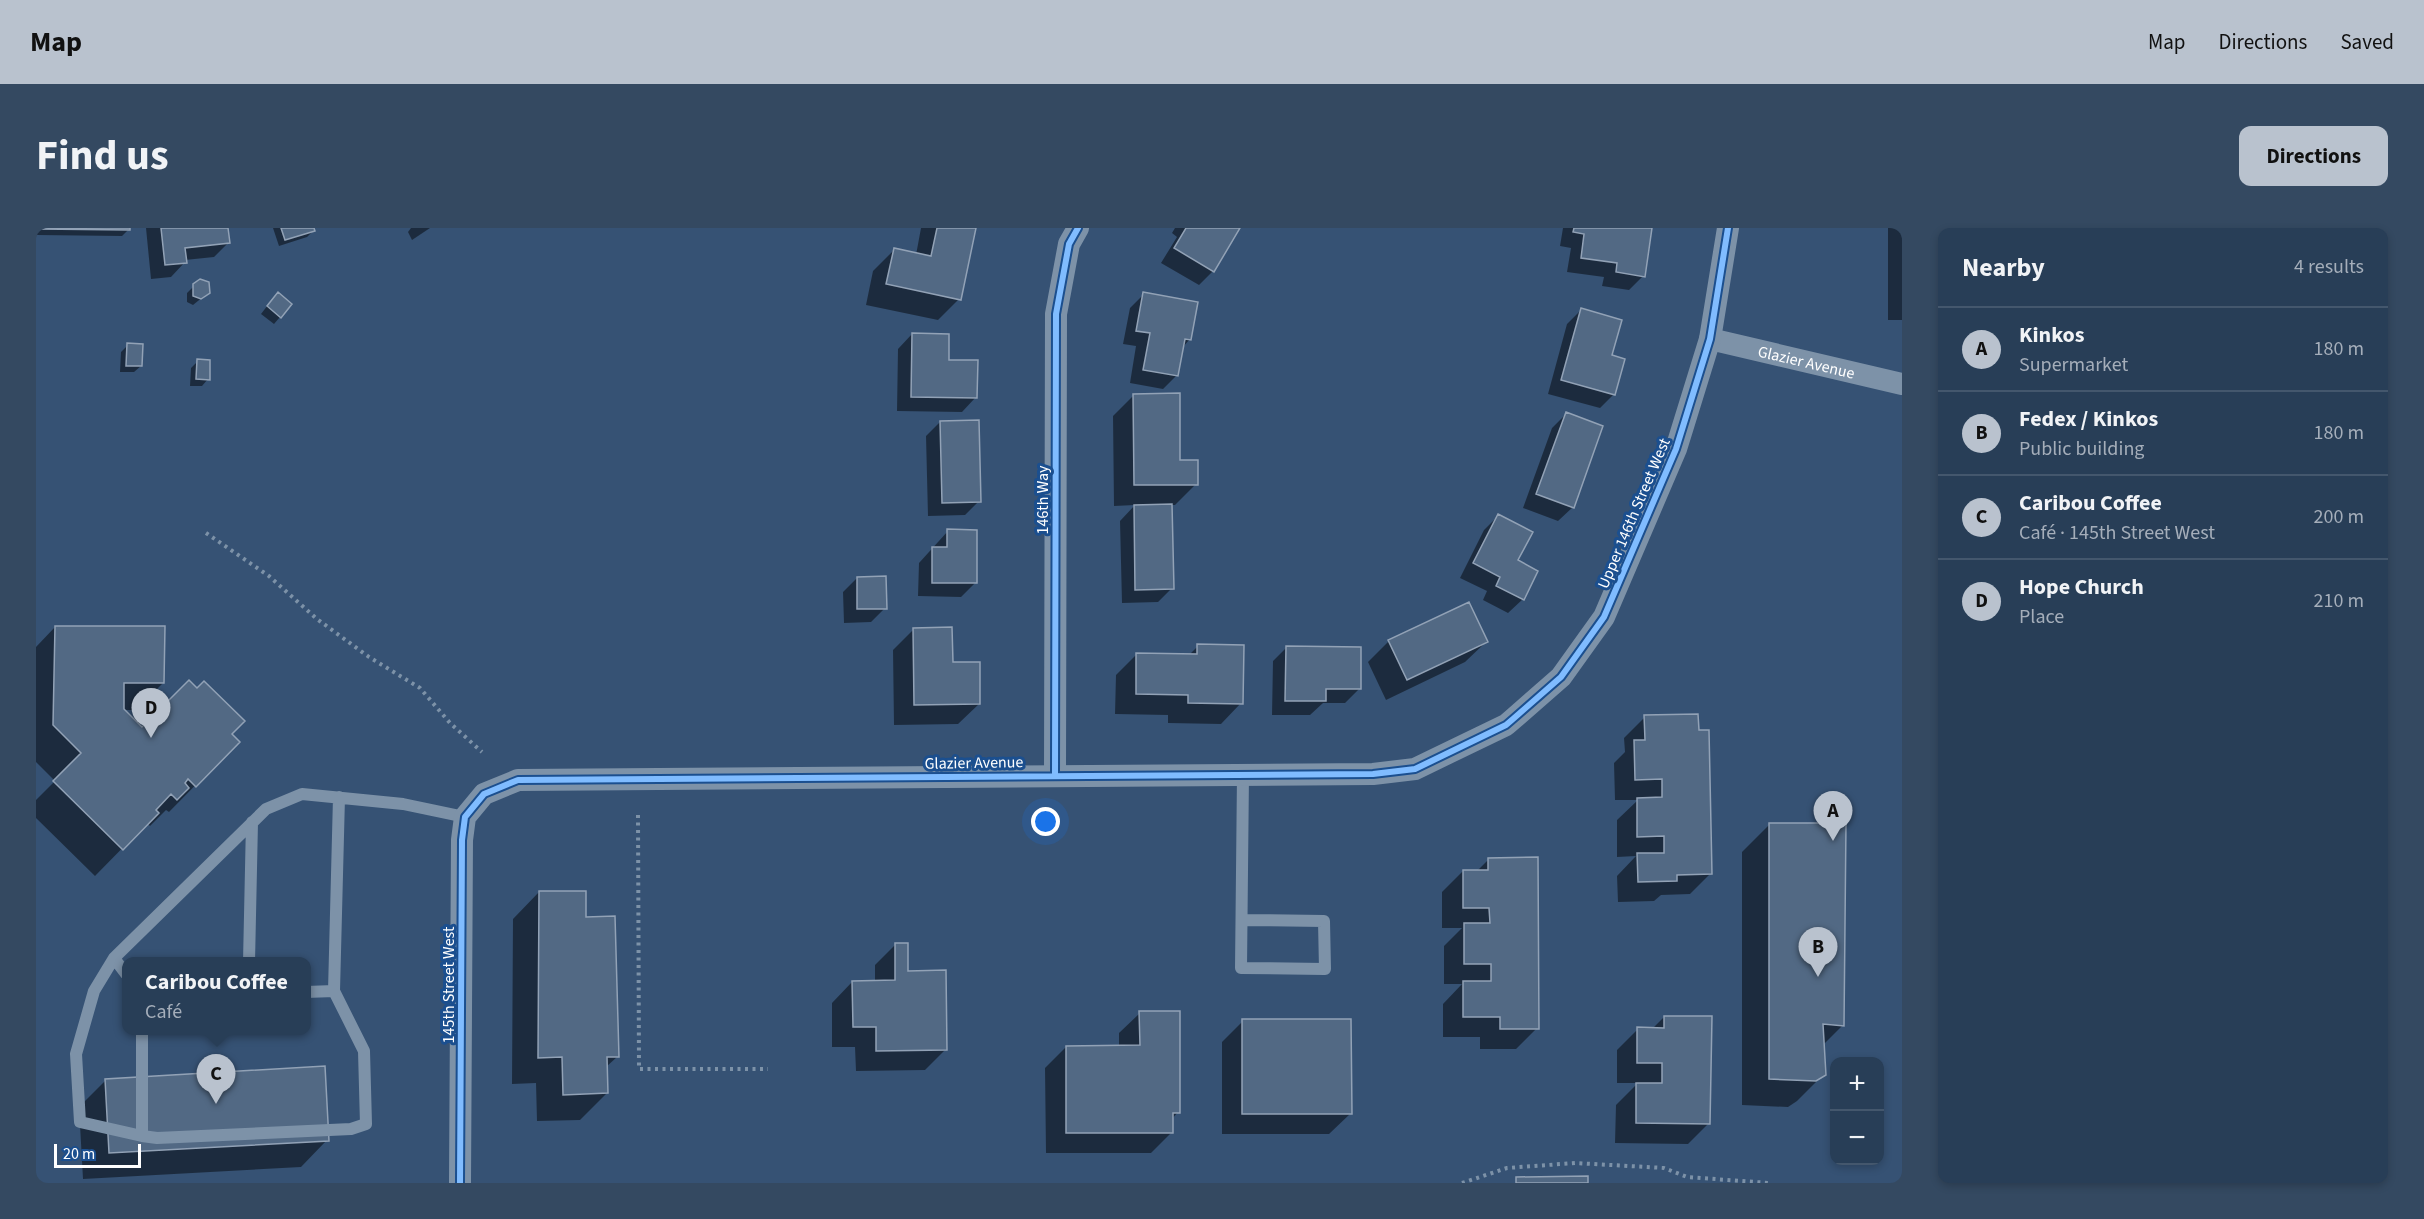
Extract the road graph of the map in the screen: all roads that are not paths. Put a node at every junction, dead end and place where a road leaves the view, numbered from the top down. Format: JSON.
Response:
{"nodes":[{"id":1,"x":1078,"y":228,"type":"edge"},
{"id":2,"x":1728,"y":228,"type":"edge"},
{"id":3,"x":1710,"y":339,"type":"junction"},
{"id":4,"x":1902,"y":384,"type":"edge"},
{"id":5,"x":1462,"y":747,"type":"joint"},
{"id":6,"x":1243,"y":774,"type":"junction"},
{"id":7,"x":1055,"y":775,"type":"junction"},
{"id":8,"x":339,"y":797,"type":"junction"},
{"id":9,"x":465,"y":818,"type":"junction"},
{"id":10,"x":252,"y":822,"type":"junction"},
{"id":11,"x":1242,"y":920,"type":"junction"},
{"id":12,"x":249,"y":957,"type":"edge"},
{"id":13,"x":114,"y":958,"type":"junction"},
{"id":14,"x":122,"y":969,"type":"edge"},
{"id":15,"x":334,"y":991,"type":"junction"},
{"id":16,"x":311,"y":992,"type":"edge"},
{"id":17,"x":142,"y":1035,"type":"edge"},
{"id":18,"x":142,"y":1136,"type":"junction"},
{"id":19,"x":460,"y":1183,"type":"edge"}],
"edges":[{"from":1,"to":7,"type":"street","name":"146th Way"},
{"from":2,"to":3,"type":"street","name":"Upper 146th Street West"},
{"from":3,"to":4,"type":"street","name":"Glazier Avenue"},
{"from":3,"to":5,"type":"street","name":"Upper 146th Street West"},
{"from":5,"to":6,"type":"street","name":"Glazier Avenue"},
{"from":6,"to":7,"type":"street","name":"Glazier Avenue"},
{"from":6,"to":11,"type":"lane"},
{"from":7,"to":9,"type":"street","name":"Glazier Avenue"},
{"from":8,"to":9,"type":"lane"},
{"from":8,"to":10,"type":"lane"},
{"from":8,"to":15,"type":"lane"},
{"from":9,"to":19,"type":"street","name":"145th Street West"},
{"from":10,"to":12,"type":"lane"},
{"from":10,"to":13,"type":"lane"},
{"from":11,"to":11,"type":"lane"},
{"from":13,"to":14,"type":"lane"},
{"from":13,"to":18,"type":"lane"},
{"from":15,"to":16,"type":"lane"},
{"from":15,"to":18,"type":"lane"},
{"from":17,"to":18,"type":"lane"}]}
